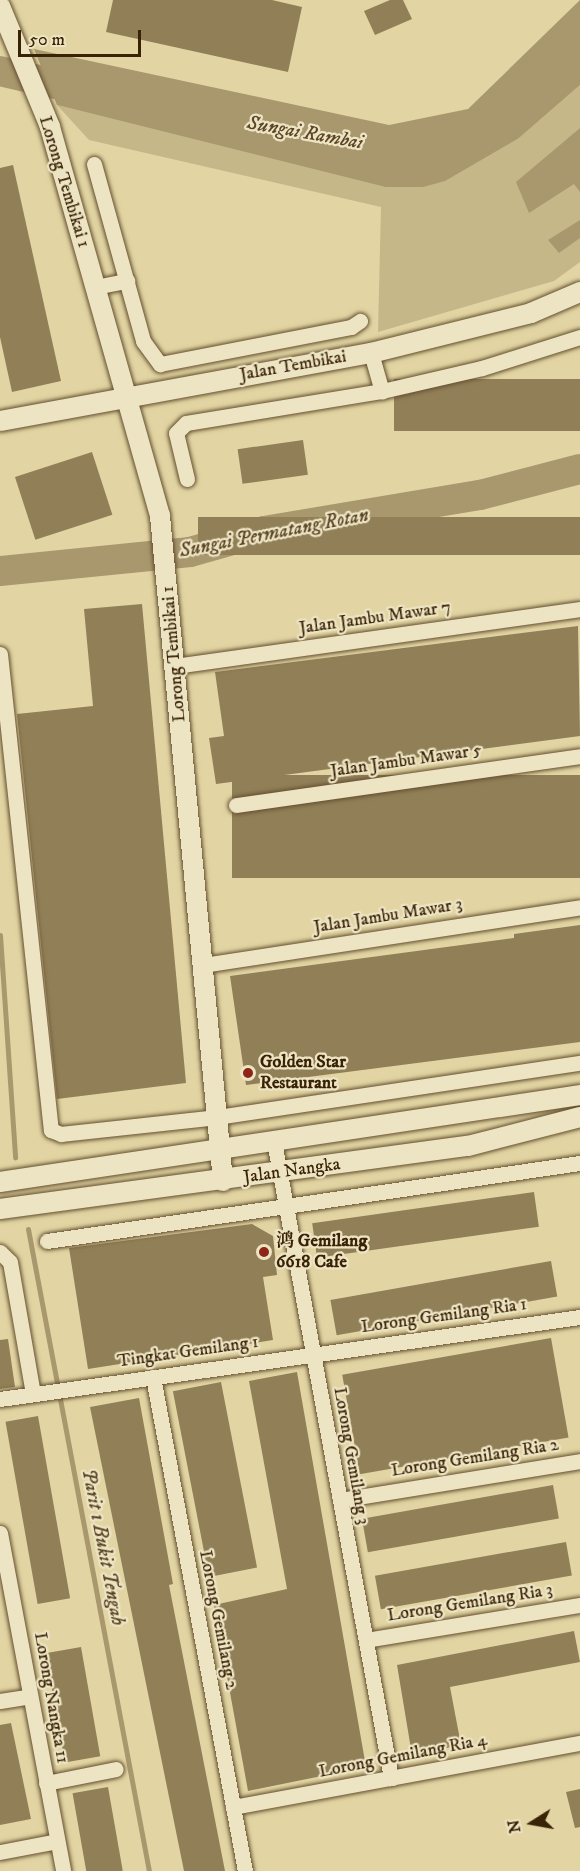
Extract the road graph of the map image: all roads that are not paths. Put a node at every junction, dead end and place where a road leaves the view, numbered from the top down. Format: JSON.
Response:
{"nodes":[{"id":1,"x":0,"y":6,"type":"edge"},
{"id":2,"x":94,"y":164,"type":"dead end"},
{"id":3,"x":127,"y":281,"type":"junction"},
{"id":4,"x":95,"y":287,"type":"junction"},
{"id":5,"x":580,"y":292,"type":"edge"},
{"id":6,"x":360,"y":321,"type":"dead end"},
{"id":7,"x":322,"y":333,"type":"junction"},
{"id":8,"x":580,"y":337,"type":"edge"},
{"id":9,"x":226,"y":353,"type":"junction"},
{"id":10,"x":371,"y":353,"type":"junction"},
{"id":11,"x":326,"y":361,"type":"junction"},
{"id":12,"x":229,"y":377,"type":"junction"},
{"id":13,"x":382,"y":391,"type":"junction"},
{"id":14,"x":127,"y":397,"type":"junction"},
{"id":15,"x":0,"y":421,"type":"edge"},
{"id":16,"x":186,"y":479,"type":"dead end"},
{"id":17,"x":580,"y":609,"type":"edge"},
{"id":18,"x":0,"y":654,"type":"edge"},
{"id":19,"x":176,"y":666,"type":"junction"},
{"id":20,"x":580,"y":756,"type":"edge"},
{"id":21,"x":237,"y":805,"type":"dead end"},
{"id":22,"x":580,"y":907,"type":"edge"},
{"id":23,"x":203,"y":965,"type":"junction"},
{"id":24,"x":580,"y":1064,"type":"edge"},
{"id":25,"x":580,"y":1095,"type":"edge"},
{"id":26,"x":217,"y":1117,"type":"junction"},
{"id":27,"x":580,"y":1117,"type":"edge"},
{"id":28,"x":274,"y":1141,"type":"junction"},
{"id":29,"x":220,"y":1149,"type":"junction"},
{"id":30,"x":580,"y":1163,"type":"edge"},
{"id":31,"x":278,"y":1173,"type":"junction"},
{"id":32,"x":223,"y":1181,"type":"junction"},
{"id":33,"x":0,"y":1182,"type":"edge"},
{"id":34,"x":286,"y":1206,"type":"junction"},
{"id":35,"x":0,"y":1209,"type":"edge"},
{"id":36,"x":47,"y":1241,"type":"dead end"},
{"id":37,"x":0,"y":1251,"type":"edge"},
{"id":38,"x":580,"y":1317,"type":"edge"},
{"id":39,"x":313,"y":1354,"type":"junction"},
{"id":40,"x":153,"y":1377,"type":"junction"},
{"id":41,"x":33,"y":1394,"type":"junction"},
{"id":42,"x":0,"y":1399,"type":"edge"},
{"id":43,"x":580,"y":1461,"type":"edge"},
{"id":44,"x":340,"y":1500,"type":"junction"},
{"id":45,"x":1,"y":1542,"type":"edge"},
{"id":46,"x":580,"y":1605,"type":"edge"},
{"id":47,"x":366,"y":1640,"type":"junction"},
{"id":48,"x":30,"y":1696,"type":"junction"},
{"id":49,"x":0,"y":1701,"type":"edge"},
{"id":50,"x":580,"y":1743,"type":"edge"},
{"id":51,"x":116,"y":1769,"type":"dead end"},
{"id":52,"x":391,"y":1778,"type":"junction"},
{"id":53,"x":46,"y":1783,"type":"junction"},
{"id":54,"x":233,"y":1808,"type":"junction"},
{"id":55,"x":57,"y":1841,"type":"junction"},
{"id":56,"x":0,"y":1852,"type":"edge"},
{"id":57,"x":63,"y":1871,"type":"edge"},
{"id":58,"x":245,"y":1871,"type":"edge"}],
"edges":[{"from":1,"to":4,"type":"street","name":"Lorong Tembikai 1"},
{"from":2,"to":3,"type":"street"},
{"from":3,"to":4,"type":"street"},
{"from":3,"to":9,"type":"street"},
{"from":4,"to":14,"type":"street","name":"Lorong Tembikai 1"},
{"from":5,"to":10,"type":"street","name":"Jalan Tembikai"},
{"from":6,"to":7,"type":"street"},
{"from":7,"to":9,"type":"street"},
{"from":7,"to":11,"type":"street"},
{"from":8,"to":13,"type":"street"},
{"from":9,"to":12,"type":"street"},
{"from":10,"to":11,"type":"street","name":"Jalan Tembikai"},
{"from":10,"to":13,"type":"street"},
{"from":11,"to":12,"type":"street","name":"Jalan Tembikai"},
{"from":12,"to":14,"type":"street","name":"Jalan Tembikai"},
{"from":13,"to":16,"type":"street"},
{"from":14,"to":15,"type":"street","name":"Jalan Tembikai"},
{"from":14,"to":19,"type":"street","name":"Lorong Tembikai 1"},
{"from":17,"to":19,"type":"street","name":"Jalan Jambu Mawar 7"},
{"from":18,"to":26,"type":"street"},
{"from":19,"to":23,"type":"street","name":"Lorong Tembikai 1"},
{"from":20,"to":21,"type":"street","name":"Jalan Jambu Mawar 5"},
{"from":22,"to":23,"type":"street","name":"Jalan Jambu Mawar 3"},
{"from":23,"to":26,"type":"street","name":"Lorong Tembikai 1"},
{"from":24,"to":26,"type":"street"},
{"from":25,"to":28,"type":"street","name":"Jalan Nangka"},
{"from":26,"to":29,"type":"street","name":"Lorong Tembikai 1"},
{"from":27,"to":31,"type":"street","name":"Jalan Nangka"},
{"from":28,"to":29,"type":"street","name":"Jalan Nangka"},
{"from":28,"to":31,"type":"street","name":"Lorong Gemilang 3"},
{"from":29,"to":32,"type":"street","name":"Lorong Tembikai 1"},
{"from":29,"to":33,"type":"street","name":"Jalan Nangka"},
{"from":30,"to":34,"type":"street","name":"Jalan Nangka"},
{"from":31,"to":32,"type":"street","name":"Jalan Nangka"},
{"from":31,"to":34,"type":"street","name":"Lorong Gemilang 3"},
{"from":32,"to":35,"type":"street","name":"Jalan Nangka"},
{"from":34,"to":36,"type":"street","name":"Jalan Nangka"},
{"from":34,"to":39,"type":"street","name":"Lorong Gemilang 3"},
{"from":37,"to":41,"type":"street"},
{"from":38,"to":39,"type":"street","name":"Lorong Gemilang Ria 1"},
{"from":39,"to":40,"type":"street","name":"Tingkat Gemilang 1"},
{"from":39,"to":44,"type":"street","name":"Lorong Gemilang 3"},
{"from":40,"to":41,"type":"street","name":"Tingkat Gemilang 1"},
{"from":40,"to":54,"type":"street","name":"Lorong Gemilang 2"},
{"from":41,"to":42,"type":"street","name":"Tingkat Gemilang 1"},
{"from":43,"to":44,"type":"street","name":"Lorong Gemilang Ria 2"},
{"from":44,"to":47,"type":"street","name":"Lorong Gemilang 3"},
{"from":45,"to":48,"type":"street","name":"Lorong Nangka 11"},
{"from":46,"to":47,"type":"street","name":"Lorong Gemilang Ria 3"},
{"from":47,"to":52,"type":"street","name":"Lorong Gemilang 3"},
{"from":48,"to":49,"type":"street"},
{"from":48,"to":53,"type":"street","name":"Lorong Nangka 11"},
{"from":50,"to":52,"type":"street","name":"Lorong Gemilang Ria 4"},
{"from":51,"to":53,"type":"street"},
{"from":52,"to":54,"type":"street","name":"Lorong Gemilang Ria 4"},
{"from":53,"to":55,"type":"street","name":"Lorong Nangka 11"},
{"from":54,"to":58,"type":"street","name":"Lorong Gemilang 2"},
{"from":55,"to":56,"type":"street"},
{"from":55,"to":57,"type":"street","name":"Lorong Nangka 11"}]}
